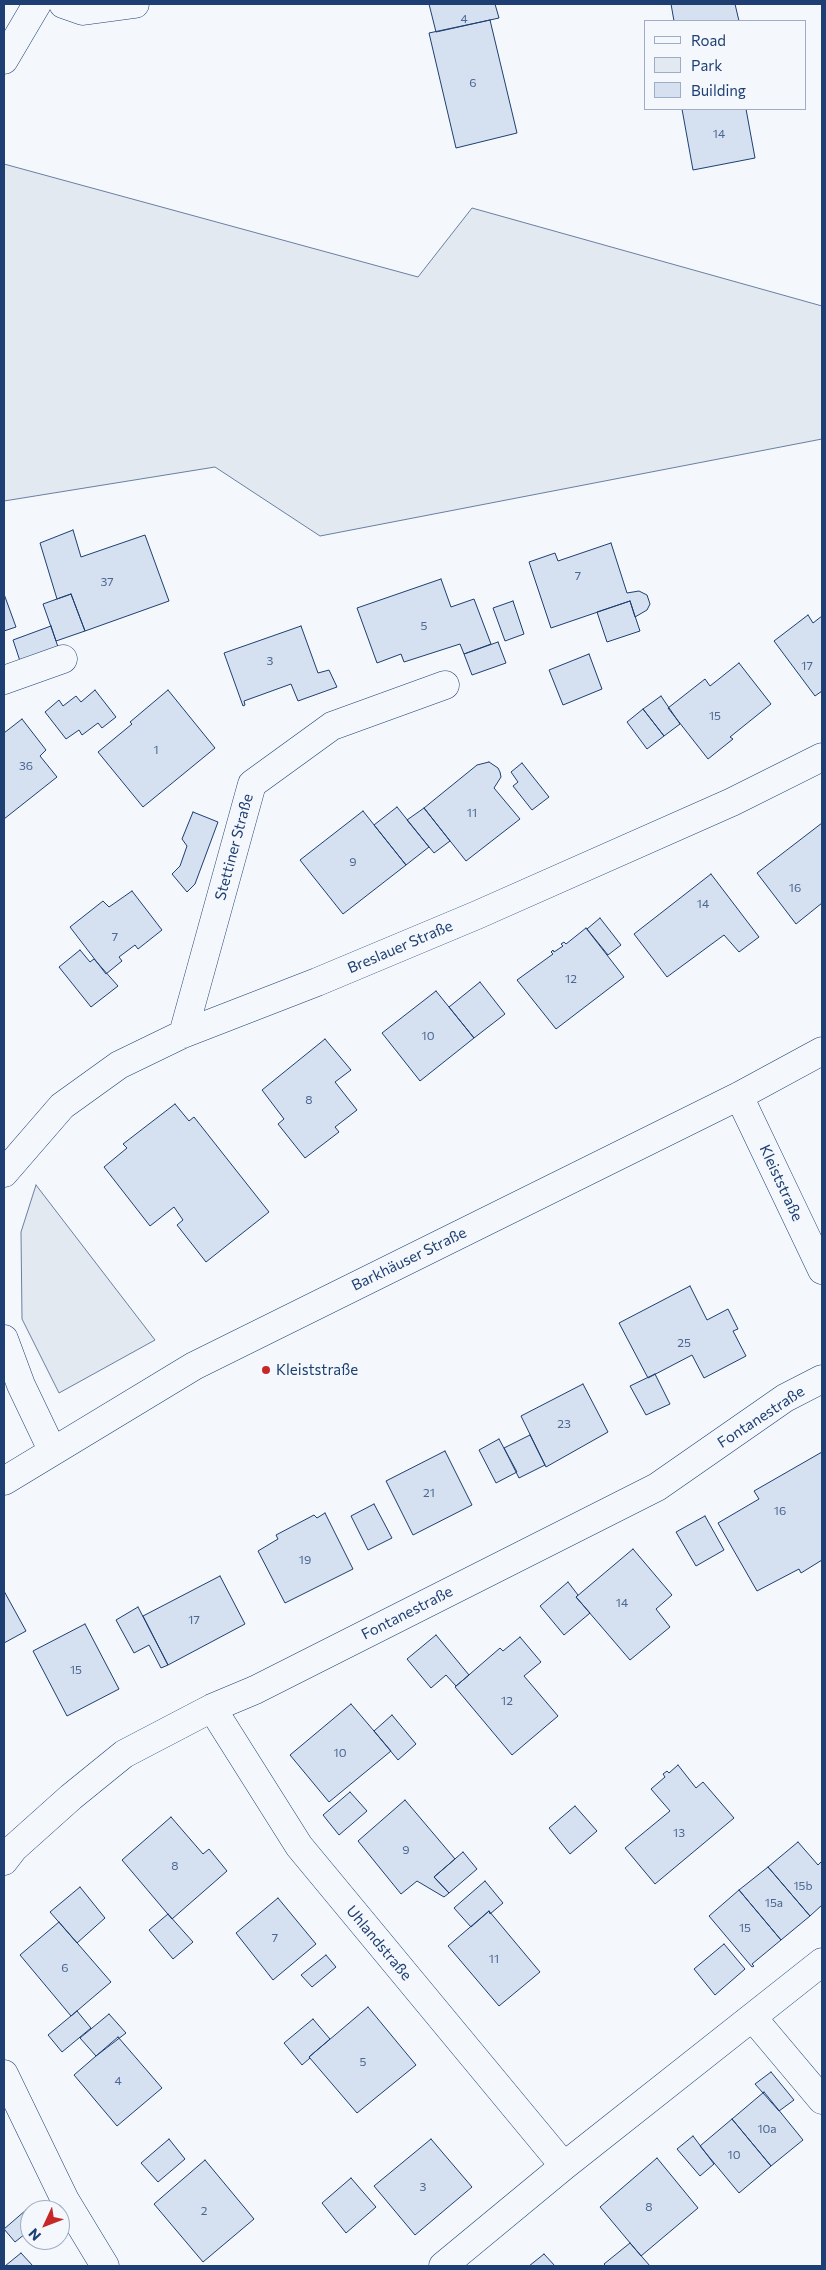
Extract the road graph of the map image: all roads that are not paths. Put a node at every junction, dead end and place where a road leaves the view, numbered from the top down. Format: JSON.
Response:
{"nodes":[{"id":1,"x":37,"y":4,"type":"edge"},
{"id":2,"x":63,"y":4,"type":"edge"},
{"id":3,"x":135,"y":4,"type":"edge"},
{"id":4,"x":4,"y":60,"type":"edge"},
{"id":5,"x":62,"y":659,"type":"dead end"},
{"id":6,"x":4,"y":680,"type":"edge"},
{"id":7,"x":445,"y":685,"type":"dead end"},
{"id":8,"x":822,"y":757,"type":"edge"},
{"id":9,"x":183,"y":1034,"type":"junction"},
{"id":10,"x":822,"y":1051,"type":"edge"},
{"id":11,"x":739,"y":1096,"type":"junction"},
{"id":12,"x":4,"y":1173,"type":"edge"},
{"id":13,"x":822,"y":1270,"type":"edge"},
{"id":14,"x":4,"y":1339,"type":"edge"},
{"id":15,"x":822,"y":1379,"type":"edge"},
{"id":16,"x":52,"y":1450,"type":"junction"},
{"id":17,"x":4,"y":1480,"type":"edge"},
{"id":18,"x":212,"y":1708,"type":"junction"},
{"id":19,"x":4,"y":1861,"type":"edge"},
{"id":20,"x":822,"y":1962,"type":"edge"},
{"id":21,"x":753,"y":2018,"type":"junction"},
{"id":22,"x":4,"y":2074,"type":"edge"},
{"id":23,"x":822,"y":2100,"type":"edge"},
{"id":24,"x":564,"y":2166,"type":"junction"},
{"id":25,"x":105,"y":2266,"type":"edge"},
{"id":26,"x":443,"y":2266,"type":"edge"}],
"edges":[{"from":1,"to":4,"type":"street"},
{"from":2,"to":3,"type":"street"},
{"from":5,"to":6,"type":"street"},
{"from":7,"to":9,"type":"street","name":"Stettiner Straße"},
{"from":8,"to":9,"type":"street","name":"Breslauer Straße"},
{"from":9,"to":12,"type":"street","name":"Breslauer Straße"},
{"from":10,"to":11,"type":"street","name":"Barkhäuser Straße"},
{"from":11,"to":13,"type":"street","name":"Kleiststraße"},
{"from":11,"to":16,"type":"street","name":"Barkhäuser Straße"},
{"from":14,"to":16,"type":"street"},
{"from":15,"to":18,"type":"street","name":"Fontanestraße"},
{"from":16,"to":17,"type":"street","name":"Barkhäuser Straße"},
{"from":18,"to":19,"type":"street","name":"Fontanestraße"},
{"from":18,"to":24,"type":"street","name":"Uhlandstraße"},
{"from":20,"to":21,"type":"street"},
{"from":21,"to":23,"type":"street"},
{"from":21,"to":24,"type":"street"},
{"from":22,"to":25,"type":"street"},
{"from":24,"to":26,"type":"street"}]}
